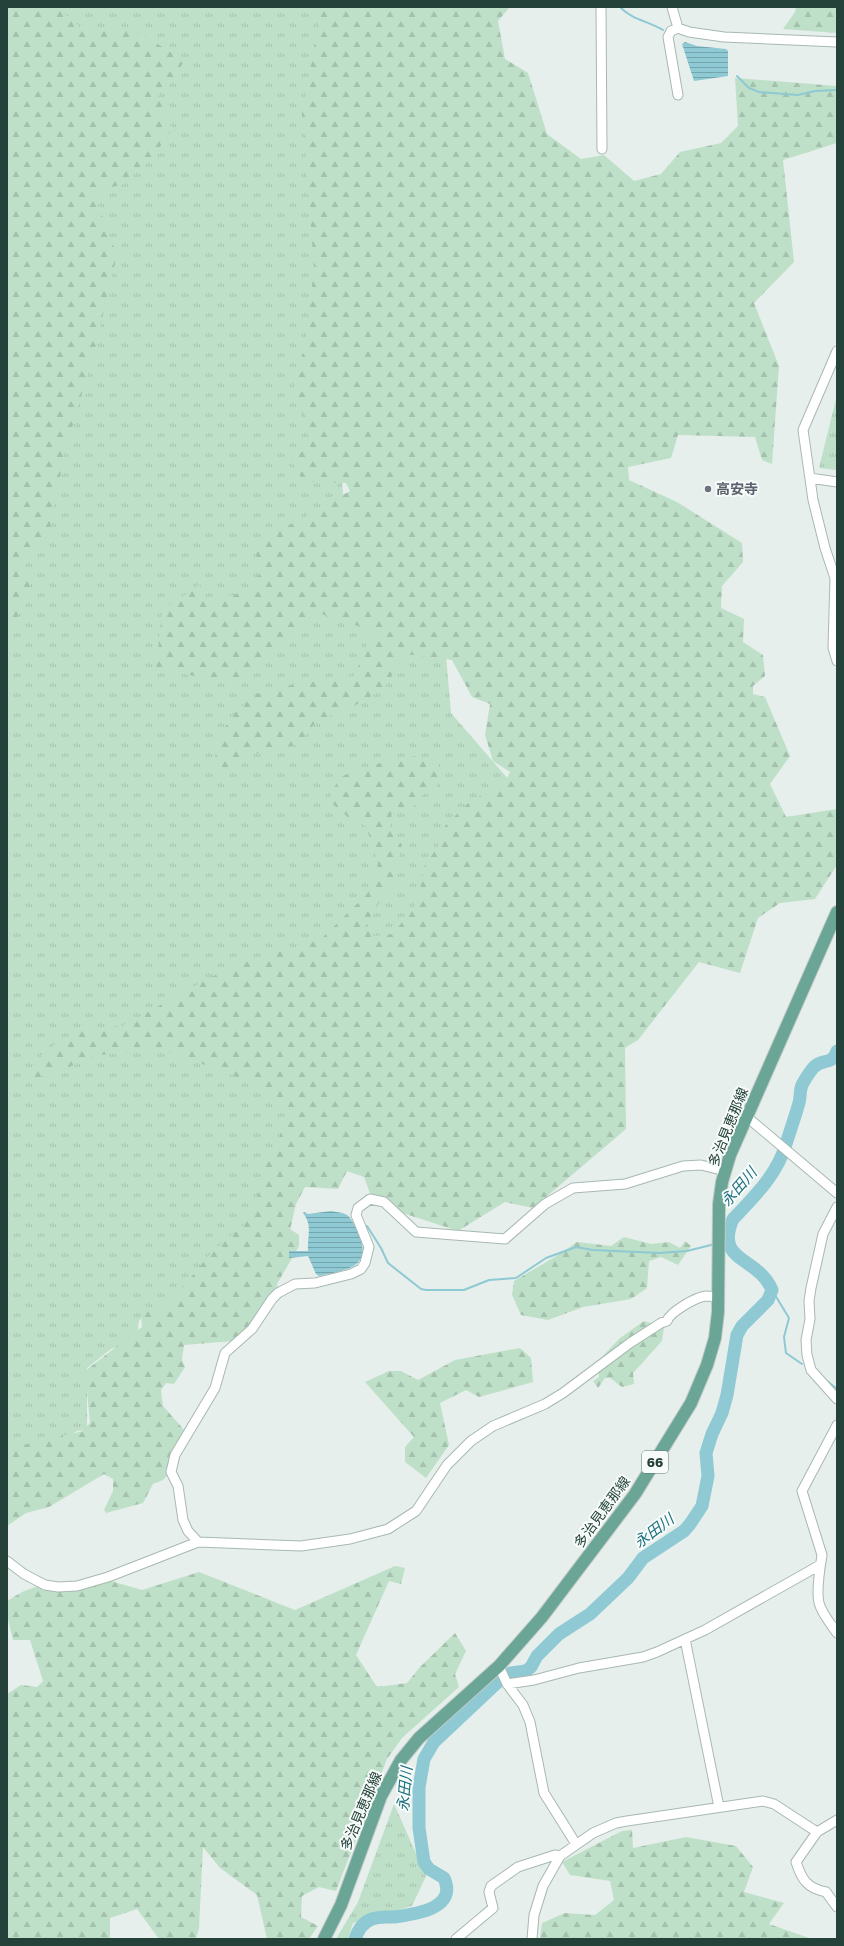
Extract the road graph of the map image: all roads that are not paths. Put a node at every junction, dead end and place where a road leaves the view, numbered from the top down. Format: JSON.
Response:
{"nodes":[{"id":1,"x":601,"y":7,"type":"edge"},
{"id":2,"x":672,"y":7,"type":"edge"},
{"id":3,"x":678,"y":28,"type":"junction"},
{"id":4,"x":837,"y":42,"type":"edge"},
{"id":5,"x":678,"y":95,"type":"dead end"},
{"id":6,"x":602,"y":149,"type":"dead end"},
{"id":7,"x":837,"y":351,"type":"edge"},
{"id":8,"x":810,"y":478,"type":"junction"},
{"id":9,"x":837,"y":482,"type":"edge"},
{"id":10,"x":837,"y":661,"type":"edge"},
{"id":11,"x":837,"y":912,"type":"edge"},
{"id":12,"x":747,"y":1117,"type":"junction"},
{"id":13,"x":725,"y":1171,"type":"junction"},
{"id":14,"x":837,"y":1193,"type":"edge"},
{"id":15,"x":837,"y":1207,"type":"edge"},
{"id":16,"x":719,"y":1297,"type":"junction"},
{"id":17,"x":837,"y":1399,"type":"edge"},
{"id":18,"x":837,"y":1425,"type":"edge"},
{"id":19,"x":198,"y":1542,"type":"junction"},
{"id":20,"x":7,"y":1561,"type":"edge"},
{"id":21,"x":820,"y":1565,"type":"junction"},
{"id":22,"x":837,"y":1633,"type":"edge"},
{"id":23,"x":685,"y":1639,"type":"junction"},
{"id":24,"x":499,"y":1666,"type":"junction"},
{"id":25,"x":507,"y":1684,"type":"junction"},
{"id":26,"x":719,"y":1806,"type":"junction"},
{"id":27,"x":837,"y":1820,"type":"edge"},
{"id":28,"x":817,"y":1832,"type":"junction"},
{"id":29,"x":576,"y":1844,"type":"junction"},
{"id":30,"x":560,"y":1856,"type":"junction"},
{"id":31,"x":837,"y":1907,"type":"edge"},
{"id":32,"x":324,"y":1939,"type":"edge"},
{"id":33,"x":456,"y":1939,"type":"edge"},
{"id":34,"x":532,"y":1939,"type":"edge"}],
"edges":[{"from":1,"to":6,"type":"street"},
{"from":2,"to":3,"type":"street"},
{"from":3,"to":4,"type":"street"},
{"from":3,"to":5,"type":"street"},
{"from":7,"to":8,"type":"street"},
{"from":8,"to":9,"type":"street"},
{"from":8,"to":10,"type":"street"},
{"from":11,"to":12,"type":"main road","name":"多治見恵那線","number":"66"},
{"from":12,"to":13,"type":"main road","name":"多治見恵那線","number":"66"},
{"from":12,"to":14,"type":"street"},
{"from":13,"to":16,"type":"main road","name":"多治見恵那線","number":"66"},
{"from":13,"to":19,"type":"street"},
{"from":15,"to":17,"type":"street"},
{"from":16,"to":19,"type":"street"},
{"from":16,"to":24,"type":"main road","name":"多治見恵那線","number":"66"},
{"from":18,"to":21,"type":"street"},
{"from":19,"to":20,"type":"street"},
{"from":21,"to":22,"type":"street"},
{"from":21,"to":23,"type":"street"},
{"from":23,"to":25,"type":"street"},
{"from":23,"to":26,"type":"street"},
{"from":24,"to":25,"type":"street"},
{"from":24,"to":32,"type":"main road","name":"多治見恵那線","number":"66"},
{"from":25,"to":29,"type":"street"},
{"from":26,"to":28,"type":"street"},
{"from":26,"to":29,"type":"street"},
{"from":27,"to":28,"type":"street"},
{"from":28,"to":31,"type":"street"},
{"from":29,"to":30,"type":"street"},
{"from":30,"to":33,"type":"street"},
{"from":30,"to":34,"type":"street"}]}
